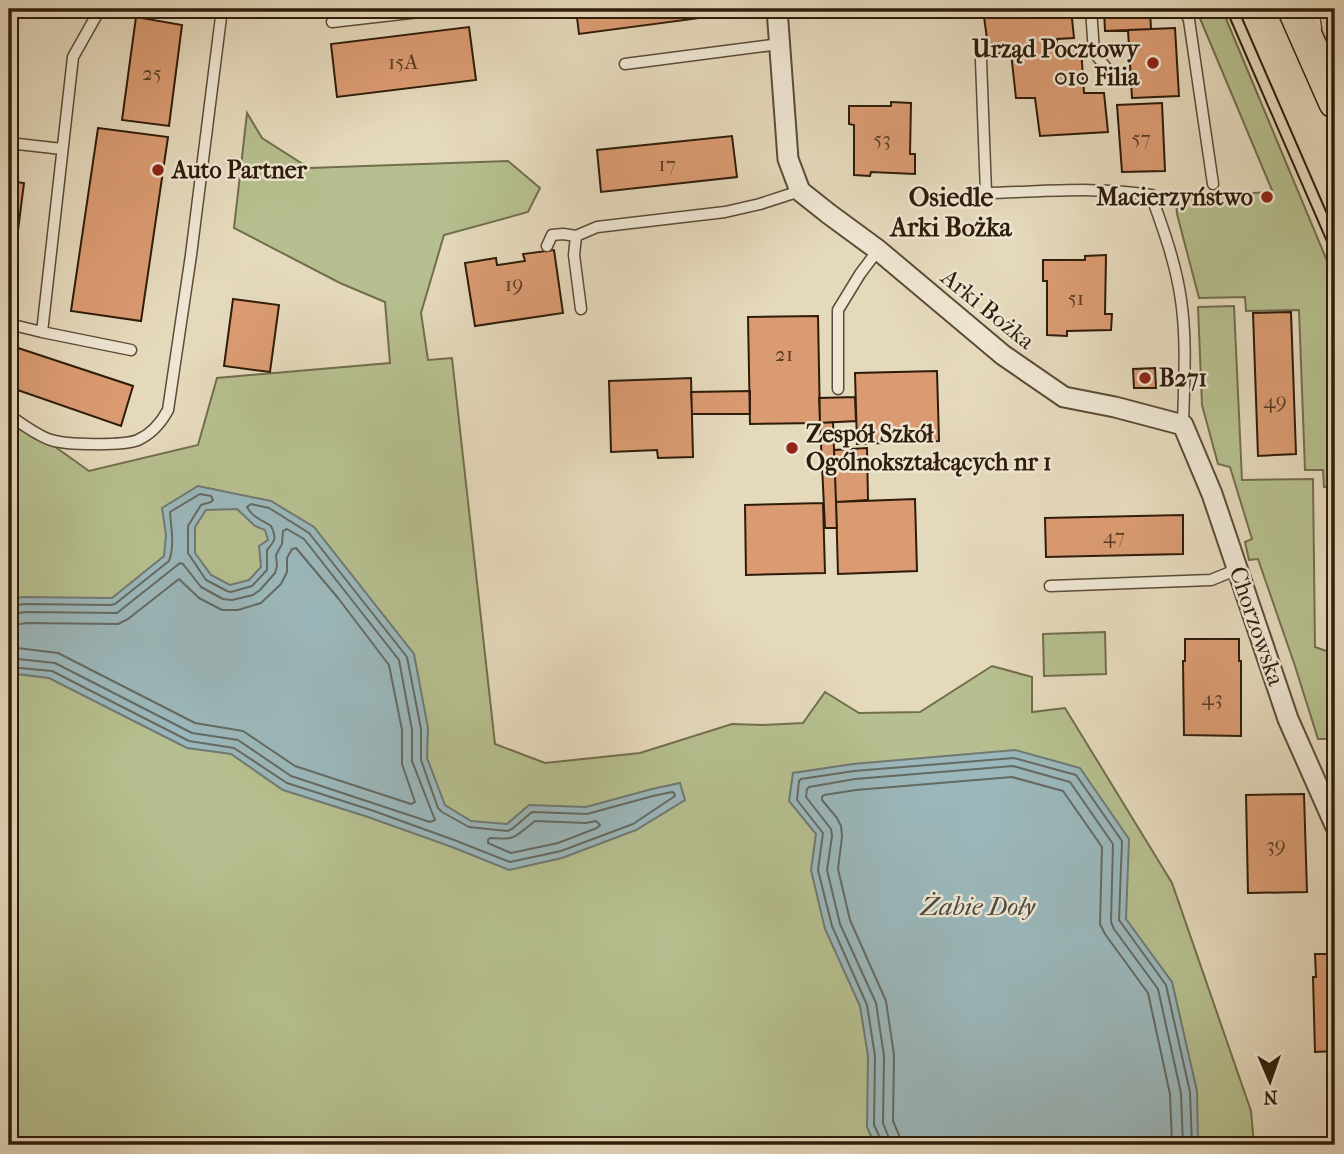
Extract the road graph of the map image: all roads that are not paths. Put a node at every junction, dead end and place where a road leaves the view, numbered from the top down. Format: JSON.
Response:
{"nodes":[{"id":1,"x":100,"y":9,"type":"edge"},
{"id":2,"x":222,"y":9,"type":"edge"},
{"id":3,"x":445,"y":9,"type":"edge"},
{"id":4,"x":777,"y":9,"type":"edge"},
{"id":5,"x":1091,"y":9,"type":"edge"},
{"id":6,"x":1184,"y":9,"type":"edge"},
{"id":7,"x":1294,"y":9,"type":"edge"},
{"id":8,"x":1313,"y":9,"type":"edge"},
{"id":9,"x":332,"y":22,"type":"dead end"},
{"id":10,"x":780,"y":44,"type":"junction"},
{"id":11,"x":981,"y":60,"type":"dead end"},
{"id":12,"x":625,"y":64,"type":"dead end"},
{"id":13,"x":1321,"y":70,"type":"junction"},
{"id":14,"x":1116,"y":81,"type":"dead end"},
{"id":15,"x":1335,"y":102,"type":"edge"},
{"id":16,"x":9,"y":143,"type":"edge"},
{"id":17,"x":62,"y":149,"type":"junction"},
{"id":18,"x":1213,"y":184,"type":"dead end"},
{"id":19,"x":800,"y":191,"type":"junction"},
{"id":20,"x":576,"y":236,"type":"junction"},
{"id":21,"x":547,"y":246,"type":"dead end"},
{"id":22,"x":878,"y":250,"type":"junction"},
{"id":23,"x":581,"y":309,"type":"dead end"},
{"id":24,"x":9,"y":324,"type":"edge"},
{"id":25,"x":42,"y":332,"type":"junction"},
{"id":26,"x":131,"y":350,"type":"dead end"},
{"id":27,"x":838,"y":389,"type":"dead end"},
{"id":28,"x":9,"y":415,"type":"edge"},
{"id":29,"x":1183,"y":425,"type":"junction"},
{"id":30,"x":1238,"y":569,"type":"junction"},
{"id":31,"x":1050,"y":586,"type":"dead end"},
{"id":32,"x":1335,"y":825,"type":"edge"}],
"edges":[{"from":1,"to":17,"type":"lane"},
{"from":2,"to":28,"type":"lane"},
{"from":3,"to":9,"type":"lane"},
{"from":4,"to":10,"type":"street"},
{"from":5,"to":14,"type":"lane"},
{"from":6,"to":18,"type":"lane"},
{"from":7,"to":13,"type":"main road"},
{"from":8,"to":13,"type":"lane"},
{"from":10,"to":12,"type":"lane"},
{"from":10,"to":19,"type":"street"},
{"from":11,"to":29,"type":"lane"},
{"from":13,"to":15,"type":"main road"},
{"from":16,"to":17,"type":"lane"},
{"from":17,"to":25,"type":"lane"},
{"from":19,"to":20,"type":"lane"},
{"from":19,"to":22,"type":"street","name":"Arki Bożka"},
{"from":20,"to":21,"type":"lane"},
{"from":20,"to":23,"type":"lane"},
{"from":22,"to":27,"type":"lane"},
{"from":22,"to":29,"type":"street","name":"Arki Bożka"},
{"from":24,"to":25,"type":"lane"},
{"from":25,"to":26,"type":"lane"},
{"from":29,"to":30,"type":"street","name":"Chorzowska"},
{"from":30,"to":31,"type":"lane"},
{"from":30,"to":32,"type":"street","name":"Chorzowska"}]}
